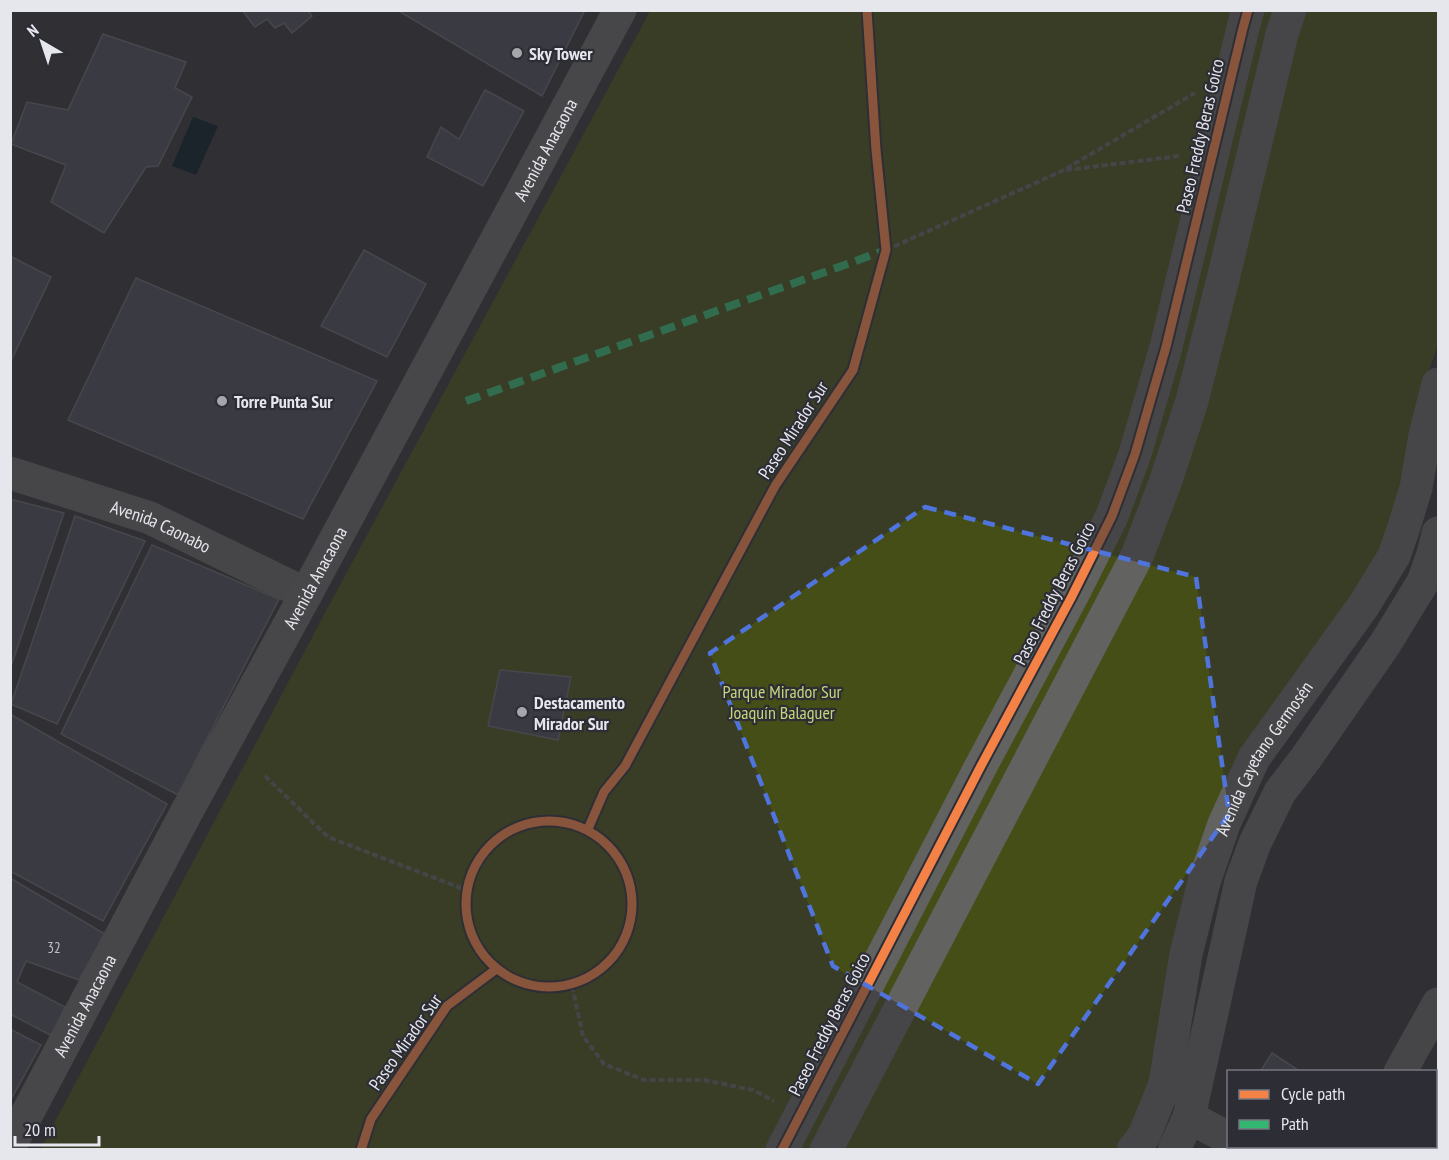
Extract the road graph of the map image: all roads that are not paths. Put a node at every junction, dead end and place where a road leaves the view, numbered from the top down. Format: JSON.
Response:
{"nodes":[{"id":1,"x":620,"y":10,"type":"edge"},
{"id":2,"x":1248,"y":10,"type":"edge"},
{"id":3,"x":1290,"y":10,"type":"edge"},
{"id":4,"x":1438,"y":384,"type":"edge"},
{"id":5,"x":10,"y":473,"type":"edge"},
{"id":6,"x":1438,"y":533,"type":"edge"},
{"id":7,"x":306,"y":594,"type":"junction"},
{"id":8,"x":1437,"y":1010,"type":"edge"},
{"id":9,"x":1401,"y":1070,"type":"edge"},
{"id":10,"x":1189,"y":1117,"type":"junction"},
{"id":11,"x":1227,"y":1137,"type":"edge"},
{"id":12,"x":10,"y":1146,"type":"edge"},
{"id":13,"x":782,"y":1149,"type":"edge"},
{"id":14,"x":826,"y":1149,"type":"edge"},
{"id":15,"x":1133,"y":1149,"type":"edge"},
{"id":16,"x":1174,"y":1149,"type":"edge"}],
"edges":[{"from":1,"to":7,"type":"main road","name":"Avenida Anacaona"},
{"from":2,"to":13,"type":"street","name":"Paseo Freddy Beras Goico"},
{"from":3,"to":14,"type":"street"},
{"from":4,"to":15,"type":"street","name":"Avenida Cayetano Germosén"},
{"from":5,"to":7,"type":"street","name":"Avenida Caonabo"},
{"from":6,"to":10,"type":"street","name":"Avenida Cayetano Germosén"},
{"from":7,"to":12,"type":"main road","name":"Avenida Anacaona"},
{"from":8,"to":9,"type":"street"},
{"from":10,"to":11,"type":"street"},
{"from":10,"to":16,"type":"street","name":"Avenida Cayetano Germosén"}]}
